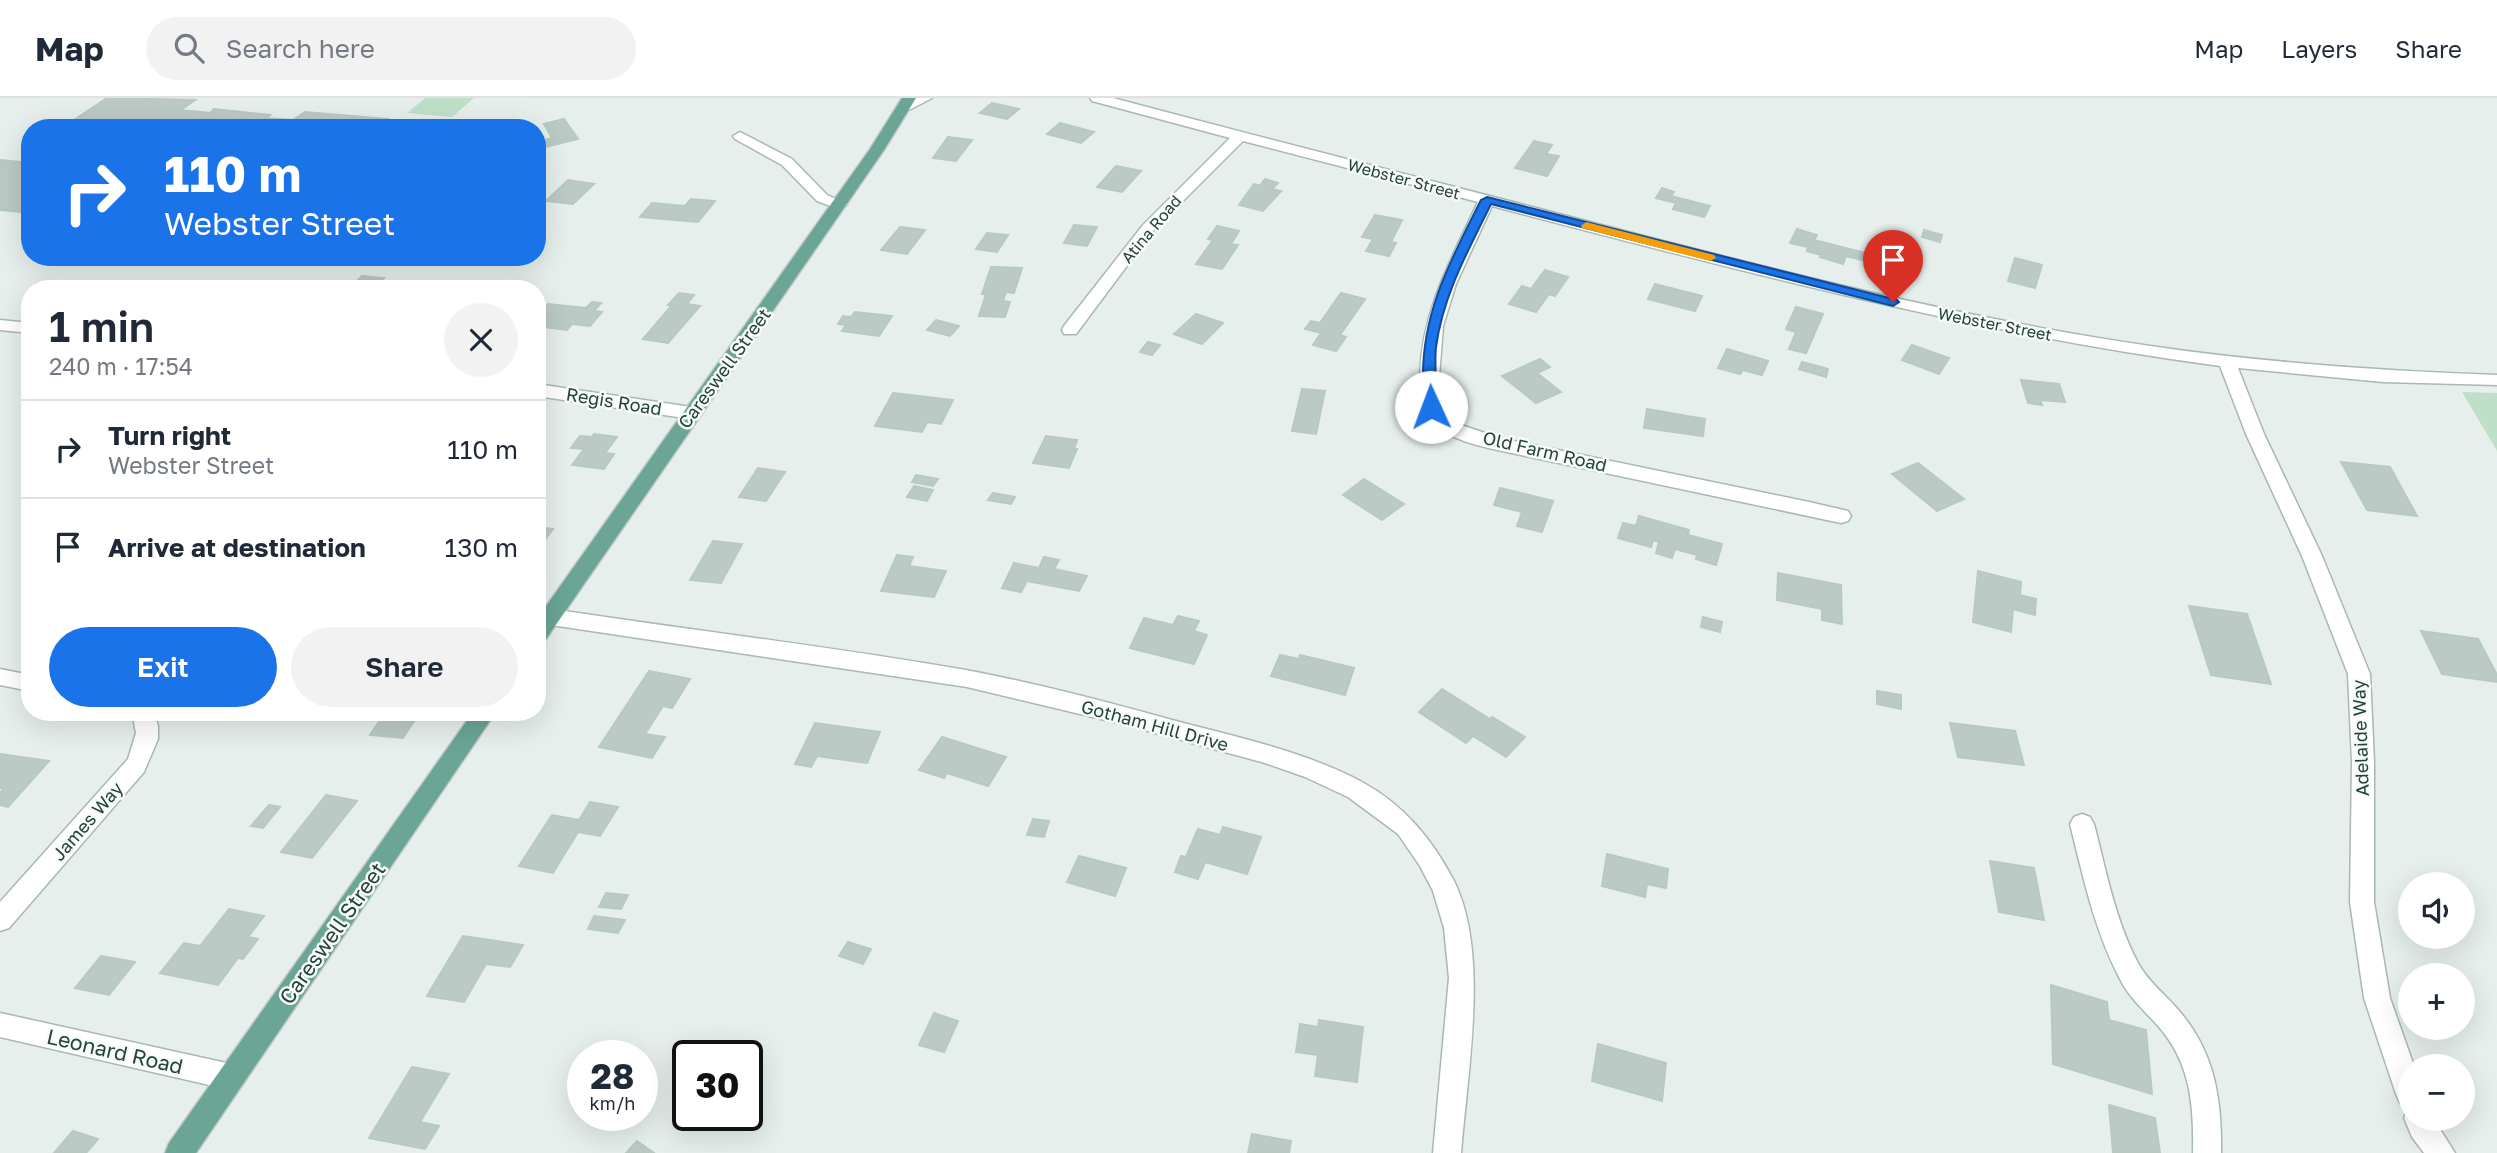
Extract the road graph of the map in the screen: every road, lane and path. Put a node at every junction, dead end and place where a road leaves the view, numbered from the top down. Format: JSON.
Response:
{"nodes":[{"id":1,"x":925,"y":98,"type":"edge"},
{"id":2,"x":1097,"y":98,"type":"edge"},
{"id":3,"x":908,"y":102,"type":"edge"},
{"id":4,"x":740,"y":136,"type":"dead end"},
{"id":5,"x":1240,"y":136,"type":"junction"},
{"id":6,"x":1487,"y":200,"type":"junction"},
{"id":7,"x":839,"y":204,"type":"junction"},
{"id":8,"x":0,"y":325,"type":"edge"},
{"id":9,"x":21,"y":327,"type":"edge"},
{"id":10,"x":1070,"y":330,"type":"dead end"},
{"id":11,"x":2227,"y":362,"type":"junction"},
{"id":12,"x":2497,"y":380,"type":"edge"},
{"id":13,"x":546,"y":391,"type":"edge"},
{"id":14,"x":691,"y":414,"type":"junction"},
{"id":15,"x":1841,"y":516,"type":"dead end"},
{"id":16,"x":551,"y":617,"type":"junction"},
{"id":17,"x":546,"y":624,"type":"edge"},
{"id":18,"x":0,"y":677,"type":"edge"},
{"id":19,"x":21,"y":681,"type":"edge"},
{"id":20,"x":146,"y":721,"type":"edge"},
{"id":21,"x":479,"y":721,"type":"edge"},
{"id":22,"x":2082,"y":824,"type":"dead end"},
{"id":23,"x":0,"y":920,"type":"edge"},
{"id":24,"x":0,"y":1025,"type":"edge"},
{"id":25,"x":2398,"y":1060,"type":"edge"},
{"id":26,"x":231,"y":1077,"type":"junction"},
{"id":27,"x":2425,"y":1131,"type":"edge"},
{"id":28,"x":179,"y":1153,"type":"edge"},
{"id":29,"x":1447,"y":1153,"type":"edge"},
{"id":30,"x":2207,"y":1153,"type":"edge"},
{"id":31,"x":2441,"y":1153,"type":"edge"}],
"edges":[{"from":1,"to":3,"type":"street"},
{"from":2,"to":5,"type":"street","name":"Webster Street"},
{"from":3,"to":7,"type":"main road","name":"Careswell Street"},
{"from":4,"to":7,"type":"street"},
{"from":5,"to":6,"type":"street","name":"Webster Street"},
{"from":5,"to":10,"type":"street","name":"Atina Road"},
{"from":6,"to":11,"type":"street","name":"Webster Street"},
{"from":6,"to":15,"type":"street","name":"Old Farm Road"},
{"from":7,"to":14,"type":"main road","name":"Careswell Street"},
{"from":8,"to":9,"type":"street"},
{"from":11,"to":12,"type":"street","name":"Webster Street"},
{"from":11,"to":25,"type":"street","name":"Adelaide Way"},
{"from":13,"to":14,"type":"street","name":"Regis Road"},
{"from":14,"to":16,"type":"main road","name":"Careswell Street"},
{"from":16,"to":17,"type":"main road","name":"Careswell Street"},
{"from":16,"to":29,"type":"street","name":"Gotham Hill Drive"},
{"from":18,"to":19,"type":"street"},
{"from":20,"to":23,"type":"street","name":"James Way"},
{"from":21,"to":26,"type":"main road","name":"Careswell Street"},
{"from":22,"to":30,"type":"street"},
{"from":24,"to":26,"type":"street","name":"Leonard Road"},
{"from":26,"to":28,"type":"main road","name":"Careswell Street"},
{"from":27,"to":31,"type":"street"}]}
